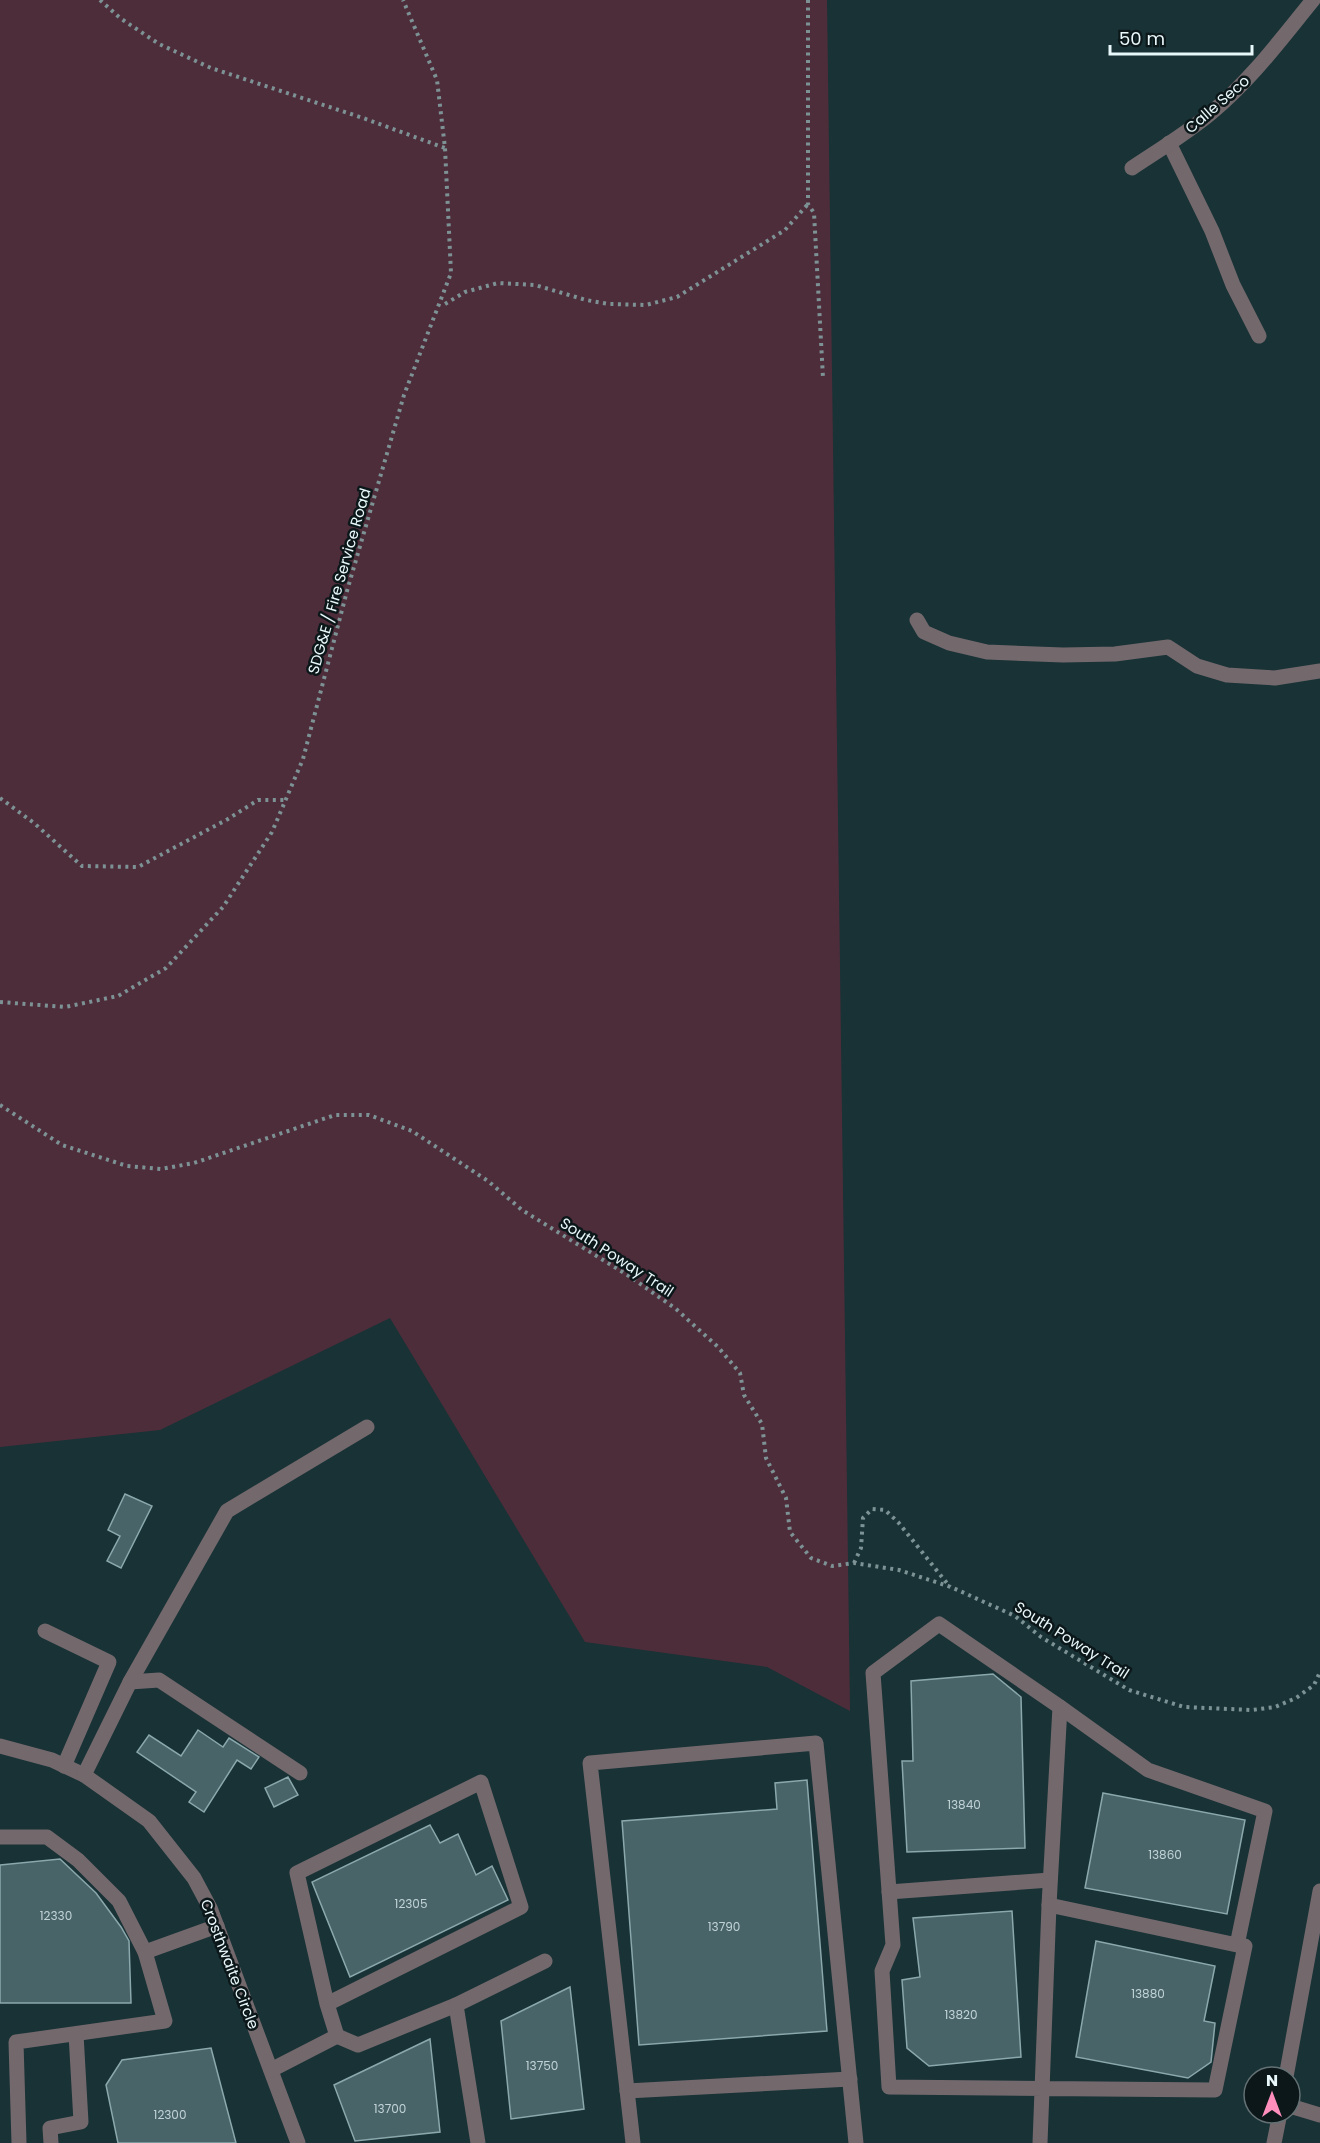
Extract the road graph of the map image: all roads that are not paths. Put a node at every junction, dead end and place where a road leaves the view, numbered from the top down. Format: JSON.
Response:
{"nodes":[{"id":1,"x":1313,"y":0,"type":"edge"},
{"id":2,"x":1169,"y":143,"type":"junction"},
{"id":3,"x":1132,"y":168,"type":"dead end"},
{"id":4,"x":1260,"y":336,"type":"dead end"},
{"id":5,"x":917,"y":620,"type":"dead end"},
{"id":6,"x":1320,"y":671,"type":"edge"},
{"id":7,"x":367,"y":1427,"type":"dead end"},
{"id":8,"x":45,"y":1631,"type":"dead end"},
{"id":9,"x":130,"y":1682,"type":"junction"},
{"id":10,"x":1060,"y":1707,"type":"junction"},
{"id":11,"x":0,"y":1746,"type":"edge"},
{"id":12,"x":64,"y":1766,"type":"junction"},
{"id":13,"x":300,"y":1773,"type":"dead end"},
{"id":14,"x":84,"y":1775,"type":"junction"},
{"id":15,"x":0,"y":1838,"type":"edge"},
{"id":16,"x":1050,"y":1880,"type":"junction"},
{"id":17,"x":1320,"y":1891,"type":"edge"},
{"id":18,"x":889,"y":1892,"type":"junction"},
{"id":19,"x":1049,"y":1905,"type":"junction"},
{"id":20,"x":217,"y":1926,"type":"junction"},
{"id":21,"x":1237,"y":1945,"type":"junction"},
{"id":22,"x":146,"y":1952,"type":"junction"},
{"id":23,"x":545,"y":1961,"type":"dead end"},
{"id":24,"x":327,"y":2004,"type":"junction"},
{"id":25,"x":456,"y":2006,"type":"junction"},
{"id":26,"x":76,"y":2034,"type":"junction"},
{"id":27,"x":337,"y":2036,"type":"junction"},
{"id":28,"x":1288,"y":2065,"type":"edge"},
{"id":29,"x":271,"y":2070,"type":"junction"},
{"id":30,"x":850,"y":2079,"type":"junction"},
{"id":31,"x":1042,"y":2089,"type":"junction"},
{"id":32,"x":627,"y":2091,"type":"junction"},
{"id":33,"x":1302,"y":2110,"type":"edge"},
{"id":34,"x":1320,"y":2115,"type":"edge"},
{"id":35,"x":1278,"y":2125,"type":"edge"},
{"id":36,"x":19,"y":2143,"type":"edge"},
{"id":37,"x":51,"y":2143,"type":"edge"},
{"id":38,"x":298,"y":2143,"type":"edge"},
{"id":39,"x":478,"y":2143,"type":"edge"},
{"id":40,"x":633,"y":2143,"type":"edge"},
{"id":41,"x":856,"y":2143,"type":"edge"},
{"id":42,"x":1040,"y":2143,"type":"edge"},
{"id":43,"x":1274,"y":2143,"type":"edge"}],
"edges":[{"from":1,"to":2,"type":"street","name":"Calle Seco"},
{"from":2,"to":3,"type":"street","name":"Calle Seco"},
{"from":2,"to":4,"type":"street"},
{"from":5,"to":6,"type":"street"},
{"from":7,"to":9,"type":"street"},
{"from":8,"to":12,"type":"street"},
{"from":9,"to":13,"type":"street"},
{"from":9,"to":14,"type":"street"},
{"from":10,"to":16,"type":"street"},
{"from":10,"to":18,"type":"street"},
{"from":10,"to":21,"type":"street"},
{"from":11,"to":12,"type":"street","name":"Crosthwaite Circle"},
{"from":12,"to":14,"type":"street","name":"Crosthwaite Circle"},
{"from":14,"to":20,"type":"street","name":"Crosthwaite Circle"},
{"from":15,"to":22,"type":"street"},
{"from":16,"to":18,"type":"street"},
{"from":16,"to":19,"type":"street"},
{"from":17,"to":28,"type":"street"},
{"from":18,"to":31,"type":"street"},
{"from":19,"to":21,"type":"street"},
{"from":19,"to":31,"type":"street"},
{"from":20,"to":22,"type":"street"},
{"from":20,"to":29,"type":"street","name":"Crosthwaite Circle"},
{"from":21,"to":31,"type":"street"},
{"from":22,"to":26,"type":"street"},
{"from":23,"to":25,"type":"street"},
{"from":24,"to":24,"type":"street"},
{"from":24,"to":27,"type":"street"},
{"from":25,"to":27,"type":"street"},
{"from":25,"to":39,"type":"street"},
{"from":26,"to":36,"type":"street"},
{"from":26,"to":37,"type":"street"},
{"from":27,"to":29,"type":"street"},
{"from":29,"to":38,"type":"street","name":"Crosthwaite Circle"},
{"from":30,"to":32,"type":"street"},
{"from":30,"to":32,"type":"street"},
{"from":30,"to":41,"type":"street"},
{"from":31,"to":42,"type":"street"},
{"from":32,"to":40,"type":"street"},
{"from":33,"to":34,"type":"street"},
{"from":35,"to":43,"type":"street"}]}
